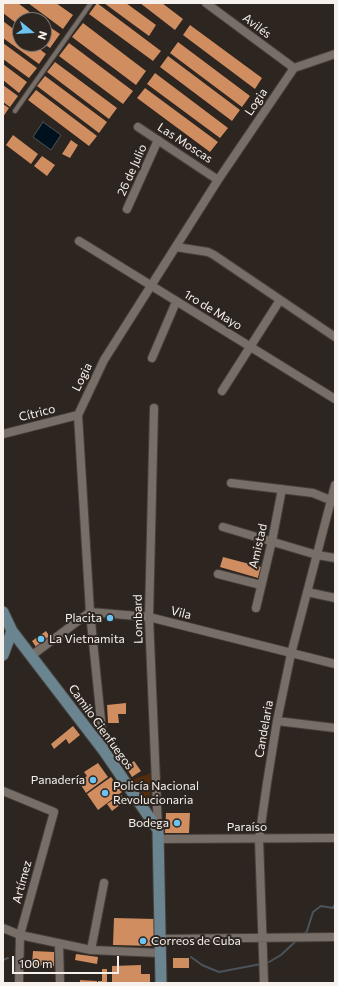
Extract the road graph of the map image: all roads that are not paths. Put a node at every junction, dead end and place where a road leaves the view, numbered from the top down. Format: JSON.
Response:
{"nodes":[{"id":1,"x":91,"y":3,"type":"edge"},
{"id":2,"x":206,"y":3,"type":"edge"},
{"id":3,"x":335,"y":54,"type":"edge"},
{"id":4,"x":294,"y":68,"type":"junction"},
{"id":5,"x":14,"y":111,"type":"dead end"},
{"id":6,"x":138,"y":127,"type":"dead end"},
{"id":7,"x":158,"y":140,"type":"junction"},
{"id":8,"x":218,"y":180,"type":"junction"},
{"id":9,"x":127,"y":209,"type":"dead end"},
{"id":10,"x":79,"y":241,"type":"dead end"},
{"id":11,"x":176,"y":247,"type":"junction"},
{"id":12,"x":151,"y":286,"type":"junction"},
{"id":13,"x":280,"y":300,"type":"junction"},
{"id":14,"x":176,"y":302,"type":"junction"},
{"id":15,"x":335,"y":337,"type":"edge"},
{"id":16,"x":251,"y":347,"type":"junction"},
{"id":17,"x":152,"y":358,"type":"dead end"},
{"id":18,"x":222,"y":391,"type":"dead end"},
{"id":19,"x":335,"y":399,"type":"edge"},
{"id":20,"x":154,"y":408,"type":"dead end"},
{"id":21,"x":78,"y":415,"type":"junction"},
{"id":22,"x":3,"y":434,"type":"edge"},
{"id":23,"x":230,"y":484,"type":"dead end"},
{"id":24,"x":335,"y":485,"type":"edge"},
{"id":25,"x":282,"y":489,"type":"junction"},
{"id":26,"x":333,"y":502,"type":"edge"},
{"id":27,"x":223,"y":527,"type":"dead end"},
{"id":28,"x":272,"y":542,"type":"junction"},
{"id":29,"x":317,"y":555,"type":"junction"},
{"id":30,"x":335,"y":558,"type":"edge"},
{"id":31,"x":218,"y":574,"type":"dead end"},
{"id":32,"x":261,"y":585,"type":"junction"},
{"id":33,"x":308,"y":592,"type":"junction"},
{"id":34,"x":335,"y":598,"type":"edge"},
{"id":35,"x":256,"y":608,"type":"dead end"},
{"id":36,"x":3,"y":612,"type":"edge"},
{"id":37,"x":90,"y":612,"type":"junction"},
{"id":38,"x":148,"y":617,"type":"junction"},
{"id":39,"x":12,"y":631,"type":"junction"},
{"id":40,"x":291,"y":654,"type":"junction"},
{"id":41,"x":3,"y":655,"type":"edge"},
{"id":42,"x":31,"y":656,"type":"junction"},
{"id":43,"x":335,"y":664,"type":"edge"},
{"id":44,"x":277,"y":721,"type":"junction"},
{"id":45,"x":335,"y":728,"type":"edge"},
{"id":46,"x":104,"y":751,"type":"junction"},
{"id":47,"x":3,"y":791,"type":"edge"},
{"id":48,"x":159,"y":835,"type":"junction"},
{"id":49,"x":335,"y":838,"type":"edge"},
{"id":50,"x":259,"y":839,"type":"junction"},
{"id":51,"x":104,"y":883,"type":"dead end"},
{"id":52,"x":3,"y":928,"type":"edge"},
{"id":53,"x":20,"y":934,"type":"junction"},
{"id":54,"x":261,"y":937,"type":"junction"},
{"id":55,"x":335,"y":937,"type":"edge"},
{"id":56,"x":160,"y":939,"type":"junction"},
{"id":57,"x":59,"y":944,"type":"junction"},
{"id":58,"x":91,"y":950,"type":"junction"},
{"id":59,"x":160,"y":953,"type":"junction"},
{"id":60,"x":19,"y":983,"type":"edge"},
{"id":61,"x":60,"y":983,"type":"edge"},
{"id":62,"x":161,"y":983,"type":"edge"},
{"id":63,"x":264,"y":983,"type":"edge"}],
"edges":[{"from":1,"to":5,"type":"lane"},
{"from":2,"to":4,"type":"street","name":"Avilés"},
{"from":3,"to":4,"type":"street"},
{"from":4,"to":8,"type":"street","name":"Logia"},
{"from":6,"to":7,"type":"street","name":"Las Moscas"},
{"from":7,"to":8,"type":"street","name":"Las Moscas"},
{"from":7,"to":9,"type":"street","name":"26 de Julio"},
{"from":8,"to":11,"type":"street","name":"Logia"},
{"from":10,"to":12,"type":"street","name":"1ro de Mayo"},
{"from":11,"to":12,"type":"street","name":"Logia"},
{"from":11,"to":13,"type":"street"},
{"from":12,"to":14,"type":"street","name":"1ro de Mayo"},
{"from":12,"to":21,"type":"street","name":"Logia"},
{"from":13,"to":15,"type":"street"},
{"from":13,"to":16,"type":"street"},
{"from":14,"to":16,"type":"street","name":"1ro de Mayo"},
{"from":14,"to":17,"type":"street"},
{"from":16,"to":18,"type":"street"},
{"from":16,"to":19,"type":"street","name":"1ro de Mayo"},
{"from":20,"to":38,"type":"street","name":"Lombard"},
{"from":21,"to":22,"type":"street","name":"Cítrico"},
{"from":21,"to":37,"type":"street","name":"Logia"},
{"from":23,"to":25,"type":"street"},
{"from":24,"to":26,"type":"street","name":"Candelaria"},
{"from":25,"to":26,"type":"street"},
{"from":25,"to":28,"type":"street","name":"Amistad"},
{"from":26,"to":29,"type":"street","name":"Candelaria"},
{"from":27,"to":28,"type":"street"},
{"from":28,"to":29,"type":"street"},
{"from":28,"to":32,"type":"street","name":"Amistad"},
{"from":29,"to":30,"type":"street"},
{"from":29,"to":33,"type":"street","name":"Candelaria"},
{"from":31,"to":32,"type":"street"},
{"from":32,"to":35,"type":"street","name":"Amistad"},
{"from":33,"to":34,"type":"street"},
{"from":33,"to":40,"type":"street","name":"Candelaria"},
{"from":36,"to":39,"type":"main road","name":"Camilo Cienfuegos"},
{"from":37,"to":38,"type":"street","name":"Vila"},
{"from":37,"to":42,"type":"street"},
{"from":37,"to":46,"type":"street","name":"Logia"},
{"from":38,"to":40,"type":"street","name":"Vila"},
{"from":38,"to":48,"type":"street","name":"Lombard"},
{"from":39,"to":41,"type":"main road"},
{"from":39,"to":42,"type":"main road","name":"Camilo Cienfuegos"},
{"from":40,"to":43,"type":"street","name":"Vila"},
{"from":40,"to":44,"type":"street","name":"Candelaria"},
{"from":42,"to":46,"type":"main road","name":"Camilo Cienfuegos"},
{"from":44,"to":45,"type":"street"},
{"from":44,"to":50,"type":"street","name":"Candelaria"},
{"from":46,"to":48,"type":"main road","name":"Camilo Cienfuegos"},
{"from":47,"to":53,"type":"street","name":"Artímez"},
{"from":48,"to":50,"type":"street","name":"Paraíso"},
{"from":48,"to":56,"type":"main road"},
{"from":49,"to":50,"type":"street","name":"Paraíso"},
{"from":50,"to":54,"type":"street","name":"Candelaria"},
{"from":51,"to":58,"type":"street"},
{"from":52,"to":53,"type":"street"},
{"from":53,"to":57,"type":"street"},
{"from":53,"to":60,"type":"street","name":"Artímez"},
{"from":54,"to":55,"type":"street"},
{"from":54,"to":56,"type":"street"},
{"from":54,"to":63,"type":"street","name":"Candelaria"},
{"from":56,"to":59,"type":"main road"},
{"from":57,"to":58,"type":"street"},
{"from":57,"to":61,"type":"street"},
{"from":58,"to":59,"type":"street"},
{"from":59,"to":62,"type":"main road"}]}
